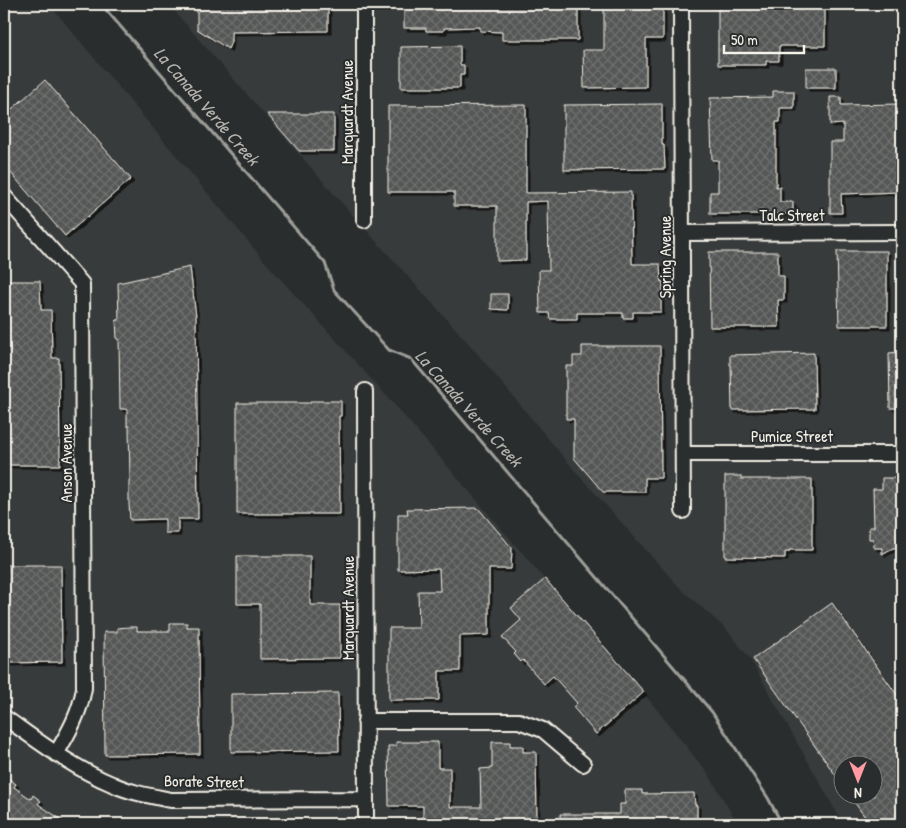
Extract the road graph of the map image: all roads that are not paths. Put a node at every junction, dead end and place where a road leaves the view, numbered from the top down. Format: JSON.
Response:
{"nodes":[{"id":1,"x":364,"y":4,"type":"edge"},
{"id":2,"x":681,"y":4,"type":"edge"},
{"id":3,"x":4,"y":196,"type":"edge"},
{"id":4,"x":364,"y":220,"type":"dead end"},
{"id":5,"x":682,"y":232,"type":"junction"},
{"id":6,"x":902,"y":232,"type":"edge"},
{"id":7,"x":364,"y":391,"type":"dead end"},
{"id":8,"x":682,"y":454,"type":"junction"},
{"id":9,"x":902,"y":454,"type":"edge"},
{"id":10,"x":683,"y":511,"type":"dead end"},
{"id":11,"x":4,"y":717,"type":"edge"},
{"id":12,"x":365,"y":721,"type":"junction"},
{"id":13,"x":56,"y":754,"type":"junction"},
{"id":14,"x":583,"y":764,"type":"dead end"},
{"id":15,"x":366,"y":799,"type":"junction"},
{"id":16,"x":366,"y":824,"type":"edge"}],
"edges":[{"from":1,"to":4,"type":"street","name":"Marquardt Avenue"},
{"from":2,"to":5,"type":"street","name":"Spring Avenue"},
{"from":3,"to":13,"type":"street","name":"Anson Avenue"},
{"from":5,"to":6,"type":"street","name":"Talc Street"},
{"from":5,"to":8,"type":"street","name":"Spring Avenue"},
{"from":7,"to":12,"type":"street","name":"Marquardt Avenue"},
{"from":8,"to":9,"type":"street","name":"Pumice Street"},
{"from":8,"to":10,"type":"street","name":"Spring Avenue"},
{"from":11,"to":13,"type":"street","name":"Borate Street"},
{"from":12,"to":14,"type":"street"},
{"from":12,"to":15,"type":"street","name":"Marquardt Avenue"},
{"from":13,"to":15,"type":"street","name":"Borate Street"},
{"from":15,"to":16,"type":"street","name":"Marquardt Avenue"}]}
